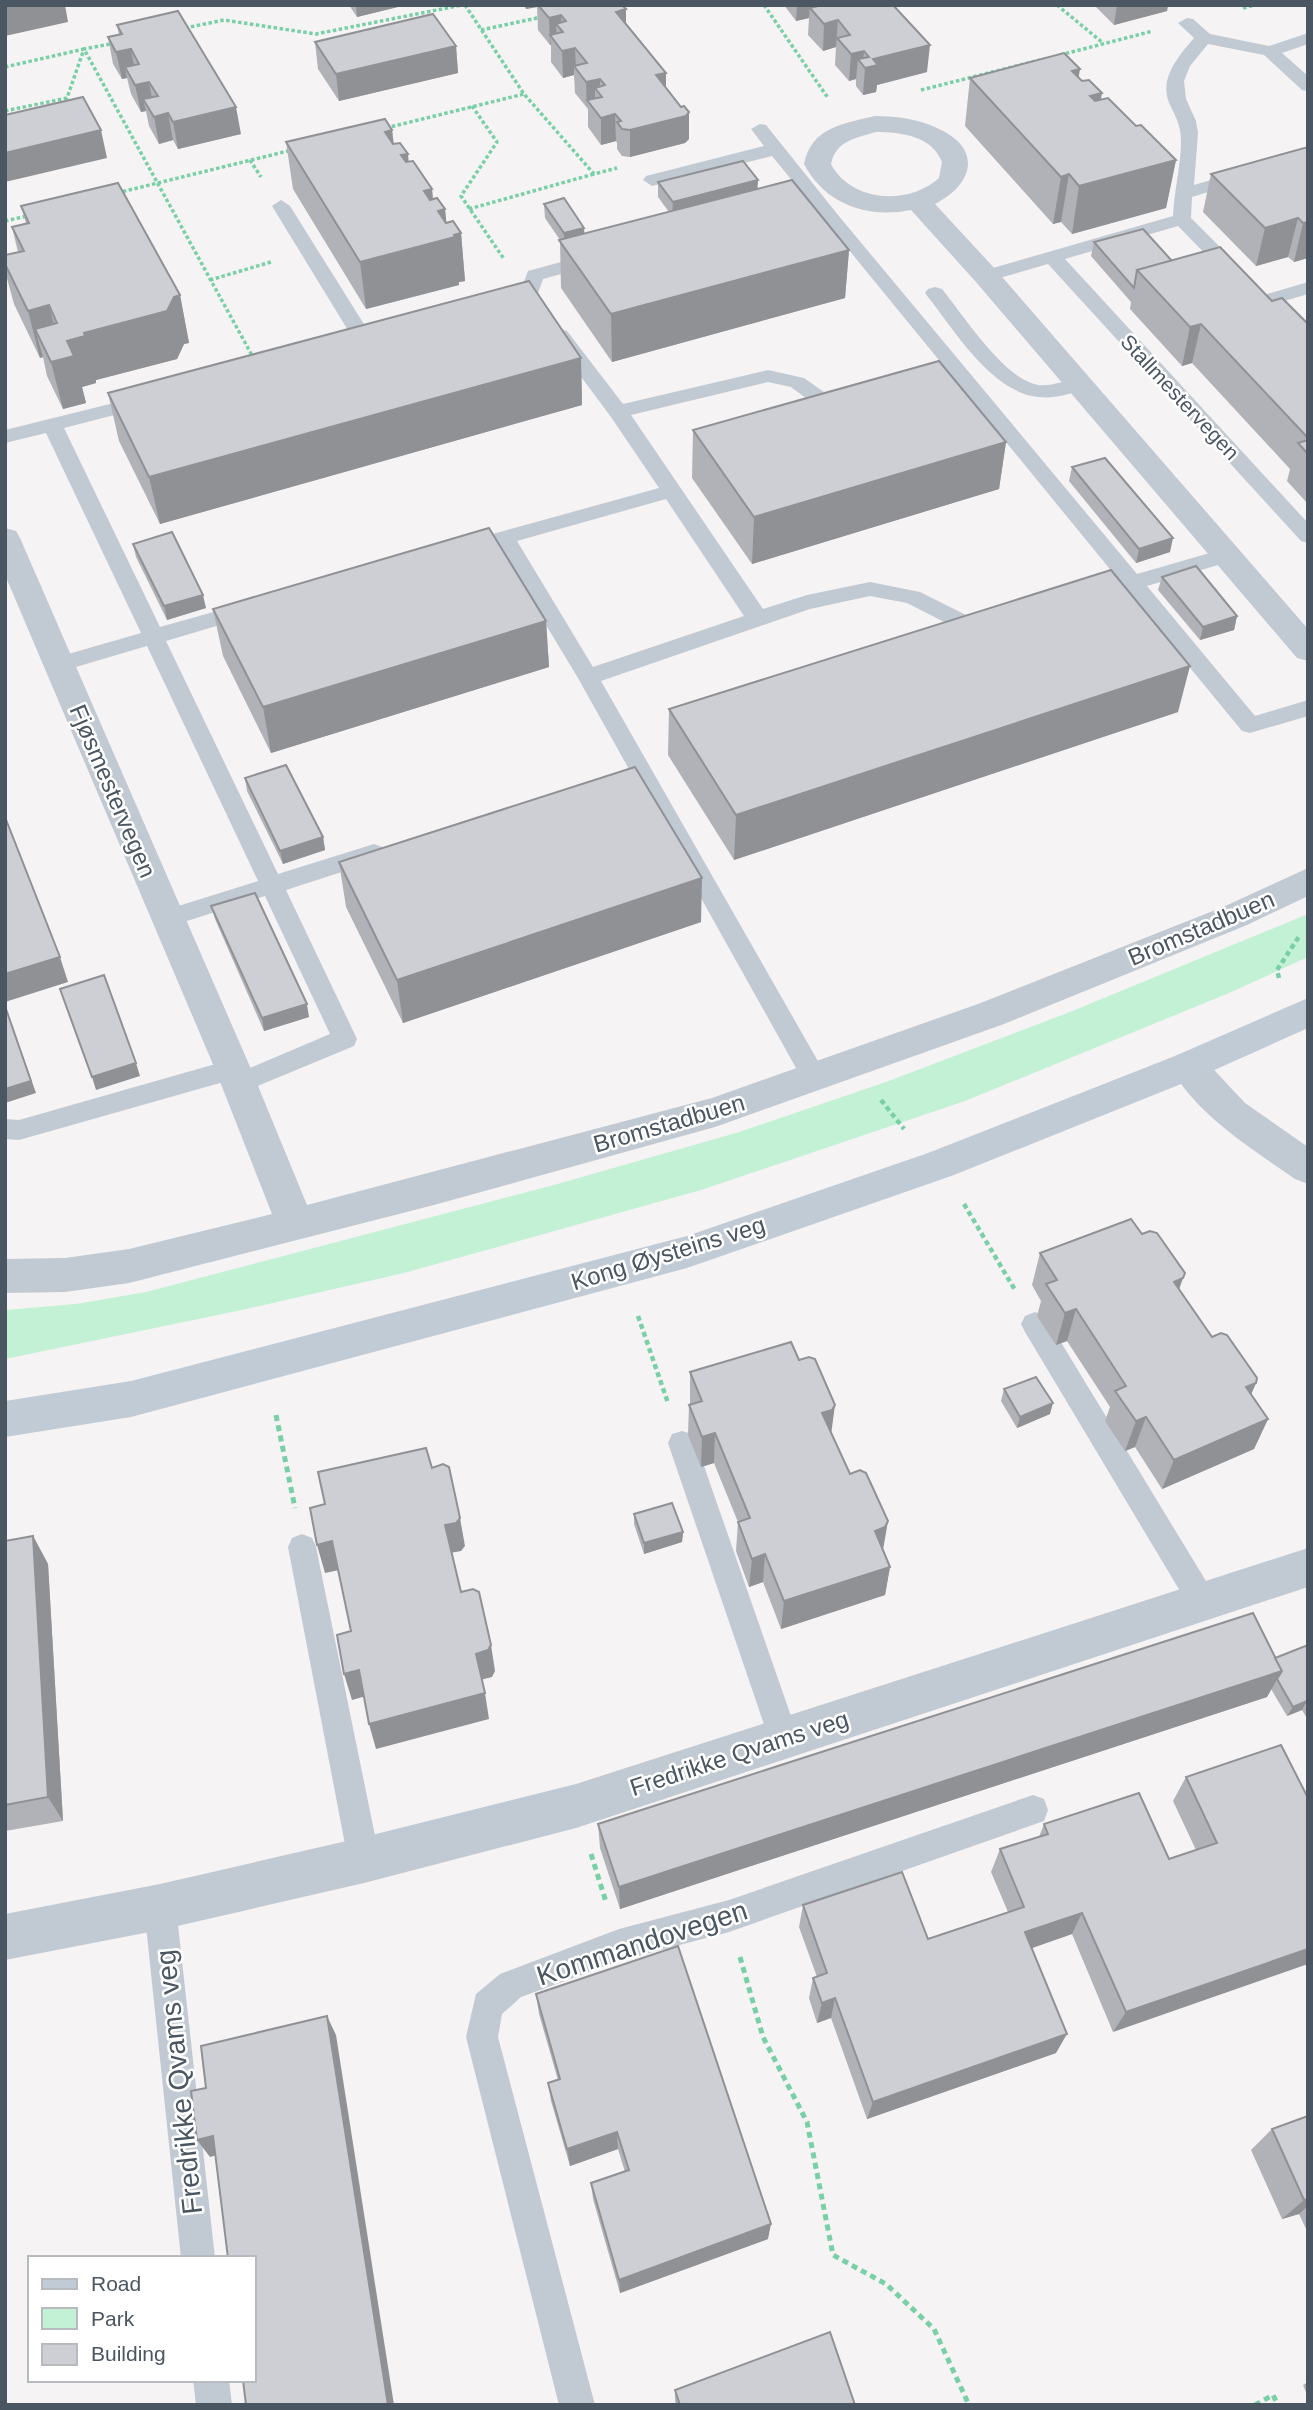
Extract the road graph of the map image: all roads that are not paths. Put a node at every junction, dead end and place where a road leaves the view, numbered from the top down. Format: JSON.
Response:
{"nodes":[{"id":1,"x":1187,"y":23,"type":"road end"},
{"id":2,"x":1204,"y":38,"type":"junction"},
{"id":3,"x":1308,"y":38,"type":"edge"},
{"id":4,"x":1270,"y":51,"type":"junction"},
{"id":5,"x":1308,"y":86,"type":"edge"},
{"id":6,"x":760,"y":129,"type":"dead end"},
{"id":7,"x":775,"y":149,"type":"junction"},
{"id":8,"x":1308,"y":156,"type":"edge"},
{"id":9,"x":652,"y":180,"type":"dead end"},
{"id":10,"x":1183,"y":194,"type":"junction"},
{"id":11,"x":918,"y":202,"type":"junction"},
{"id":12,"x":281,"y":206,"type":"dead end"},
{"id":13,"x":1182,"y":219,"type":"junction"},
{"id":14,"x":616,"y":253,"type":"edge"},
{"id":15,"x":1052,"y":257,"type":"junction"},
{"id":16,"x":986,"y":276,"type":"junction"},
{"id":17,"x":1308,"y":288,"type":"edge"},
{"id":18,"x":935,"y":293,"type":"dead end"},
{"id":19,"x":1264,"y":301,"type":"junction"},
{"id":20,"x":1282,"y":319,"type":"edge"},
{"id":21,"x":341,"y":352,"type":"edge"},
{"id":22,"x":965,"y":380,"type":"junction"},
{"id":23,"x":1080,"y":385,"type":"junction"},
{"id":24,"x":940,"y":387,"type":"edge"},
{"id":25,"x":170,"y":395,"type":"edge"},
{"id":26,"x":866,"y":407,"type":"edge"},
{"id":27,"x":618,"y":412,"type":"junction"},
{"id":28,"x":841,"y":414,"type":"junction"},
{"id":29,"x":814,"y":421,"type":"edge"},
{"id":30,"x":52,"y":424,"type":"junction"},
{"id":31,"x":5,"y":437,"type":"edge"},
{"id":32,"x":671,"y":491,"type":"junction"},
{"id":33,"x":1308,"y":536,"type":"edge"},
{"id":34,"x":5,"y":538,"type":"edge"},
{"id":35,"x":504,"y":538,"type":"junction"},
{"id":36,"x":1227,"y":555,"type":"junction"},
{"id":37,"x":437,"y":557,"type":"edge"},
{"id":38,"x":1132,"y":583,"type":"junction"},
{"id":39,"x":1092,"y":595,"type":"edge"},
{"id":40,"x":275,"y":602,"type":"edge"},
{"id":41,"x":758,"y":619,"type":"junction"},
{"id":42,"x":998,"y":624,"type":"edge"},
{"id":43,"x":972,"y":632,"type":"junction"},
{"id":44,"x":154,"y":636,"type":"junction"},
{"id":45,"x":946,"y":640,"type":"edge"},
{"id":46,"x":1308,"y":650,"type":"edge"},
{"id":47,"x":59,"y":664,"type":"junction"},
{"id":48,"x":588,"y":677,"type":"junction"},
{"id":49,"x":1308,"y":708,"type":"edge"},
{"id":50,"x":640,"y":771,"type":"junction"},
{"id":51,"x":613,"y":779,"type":"edge"},
{"id":52,"x":391,"y":848,"type":"edge"},
{"id":53,"x":1308,"y":881,"type":"edge"},
{"id":54,"x":273,"y":885,"type":"junction"},
{"id":55,"x":168,"y":918,"type":"junction"},
{"id":56,"x":1295,"y":998,"type":"edge"},
{"id":57,"x":1188,"y":1066,"type":"junction"},
{"id":58,"x":235,"y":1077,"type":"junction"},
{"id":59,"x":814,"y":1077,"type":"junction"},
{"id":60,"x":5,"y":1129,"type":"edge"},
{"id":61,"x":1308,"y":1168,"type":"edge"},
{"id":62,"x":295,"y":1223,"type":"junction"},
{"id":63,"x":5,"y":1276,"type":"edge"},
{"id":64,"x":1035,"y":1324,"type":"road end"},
{"id":65,"x":5,"y":1419,"type":"edge"},
{"id":66,"x":682,"y":1443,"type":"road end"},
{"id":67,"x":302,"y":1547,"type":"road end"},
{"id":68,"x":1308,"y":1567,"type":"edge"},
{"id":69,"x":1202,"y":1601,"type":"junction"},
{"id":70,"x":784,"y":1739,"type":"junction"},
{"id":71,"x":1033,"y":1810,"type":"dead end"},
{"id":72,"x":364,"y":1860,"type":"junction"},
{"id":73,"x":160,"y":1907,"type":"junction"},
{"id":74,"x":5,"y":1937,"type":"edge"},
{"id":75,"x":198,"y":2256,"type":"edge"},
{"id":76,"x":211,"y":2382,"type":"edge"},
{"id":77,"x":214,"y":2405,"type":"edge"},
{"id":78,"x":577,"y":2405,"type":"edge"}],
"edges":[{"from":1,"to":2,"type":"lane"},
{"from":2,"to":4,"type":"lane"},
{"from":2,"to":10,"type":"lane"},
{"from":3,"to":4,"type":"lane"},
{"from":4,"to":5,"type":"lane"},
{"from":6,"to":7,"type":"lane"},
{"from":7,"to":9,"type":"lane"},
{"from":7,"to":22,"type":"lane"},
{"from":8,"to":10,"type":"lane"},
{"from":10,"to":13,"type":"lane"},
{"from":11,"to":11,"type":"street"},
{"from":11,"to":16,"type":"street"},
{"from":12,"to":21,"type":"lane"},
{"from":13,"to":15,"type":"lane"},
{"from":13,"to":19,"type":"lane"},
{"from":14,"to":27,"type":"lane"},
{"from":15,"to":16,"type":"lane"},
{"from":15,"to":33,"type":"lane","name":"Stallmestervegen"},
{"from":16,"to":23,"type":"street"},
{"from":17,"to":19,"type":"lane"},
{"from":18,"to":23,"type":"lane"},
{"from":19,"to":20,"type":"lane"},
{"from":22,"to":24,"type":"lane"},
{"from":22,"to":38,"type":"lane"},
{"from":23,"to":36,"type":"street"},
{"from":25,"to":30,"type":"lane"},
{"from":26,"to":28,"type":"lane"},
{"from":27,"to":28,"type":"lane"},
{"from":27,"to":32,"type":"lane"},
{"from":28,"to":29,"type":"lane"},
{"from":30,"to":31,"type":"lane"},
{"from":30,"to":44,"type":"lane"},
{"from":32,"to":35,"type":"lane"},
{"from":32,"to":41,"type":"lane"},
{"from":34,"to":47,"type":"street","name":"Fjøsmestervegen"},
{"from":35,"to":37,"type":"lane"},
{"from":35,"to":48,"type":"lane"},
{"from":36,"to":38,"type":"lane"},
{"from":36,"to":46,"type":"street"},
{"from":38,"to":39,"type":"lane"},
{"from":38,"to":49,"type":"lane"},
{"from":40,"to":44,"type":"lane"},
{"from":41,"to":43,"type":"lane"},
{"from":41,"to":48,"type":"lane"},
{"from":42,"to":43,"type":"lane"},
{"from":43,"to":45,"type":"lane"},
{"from":44,"to":47,"type":"lane"},
{"from":44,"to":54,"type":"lane"},
{"from":47,"to":55,"type":"street","name":"Fjøsmestervegen"},
{"from":48,"to":50,"type":"lane"},
{"from":50,"to":51,"type":"lane"},
{"from":50,"to":59,"type":"lane"},
{"from":52,"to":54,"type":"lane"},
{"from":53,"to":59,"type":"street","name":"Bromstadbuen"},
{"from":54,"to":55,"type":"lane"},
{"from":54,"to":58,"type":"lane"},
{"from":55,"to":58,"type":"street","name":"Fjøsmestervegen"},
{"from":56,"to":57,"type":"main road","name":"Kong Øysteins veg"},
{"from":57,"to":61,"type":"street"},
{"from":57,"to":65,"type":"main road","name":"Kong Øysteins veg"},
{"from":58,"to":60,"type":"lane"},
{"from":58,"to":62,"type":"street","name":"Fjøsmestervegen"},
{"from":59,"to":62,"type":"street","name":"Bromstadbuen"},
{"from":62,"to":63,"type":"street","name":"Bromstadbuen"},
{"from":64,"to":69,"type":"lane"},
{"from":66,"to":70,"type":"lane"},
{"from":67,"to":72,"type":"lane"},
{"from":68,"to":69,"type":"street","name":"Fredrikke Qvams veg"},
{"from":69,"to":70,"type":"street","name":"Fredrikke Qvams veg"},
{"from":70,"to":72,"type":"street","name":"Fredrikke Qvams veg"},
{"from":71,"to":78,"type":"lane","name":"Kommandovegen"},
{"from":72,"to":73,"type":"street","name":"Fredrikke Qvams veg"},
{"from":73,"to":74,"type":"street","name":"Fredrikke Qvams veg"},
{"from":73,"to":75,"type":"lane","name":"Fredrikke Qvams veg"},
{"from":76,"to":77,"type":"lane"}]}
